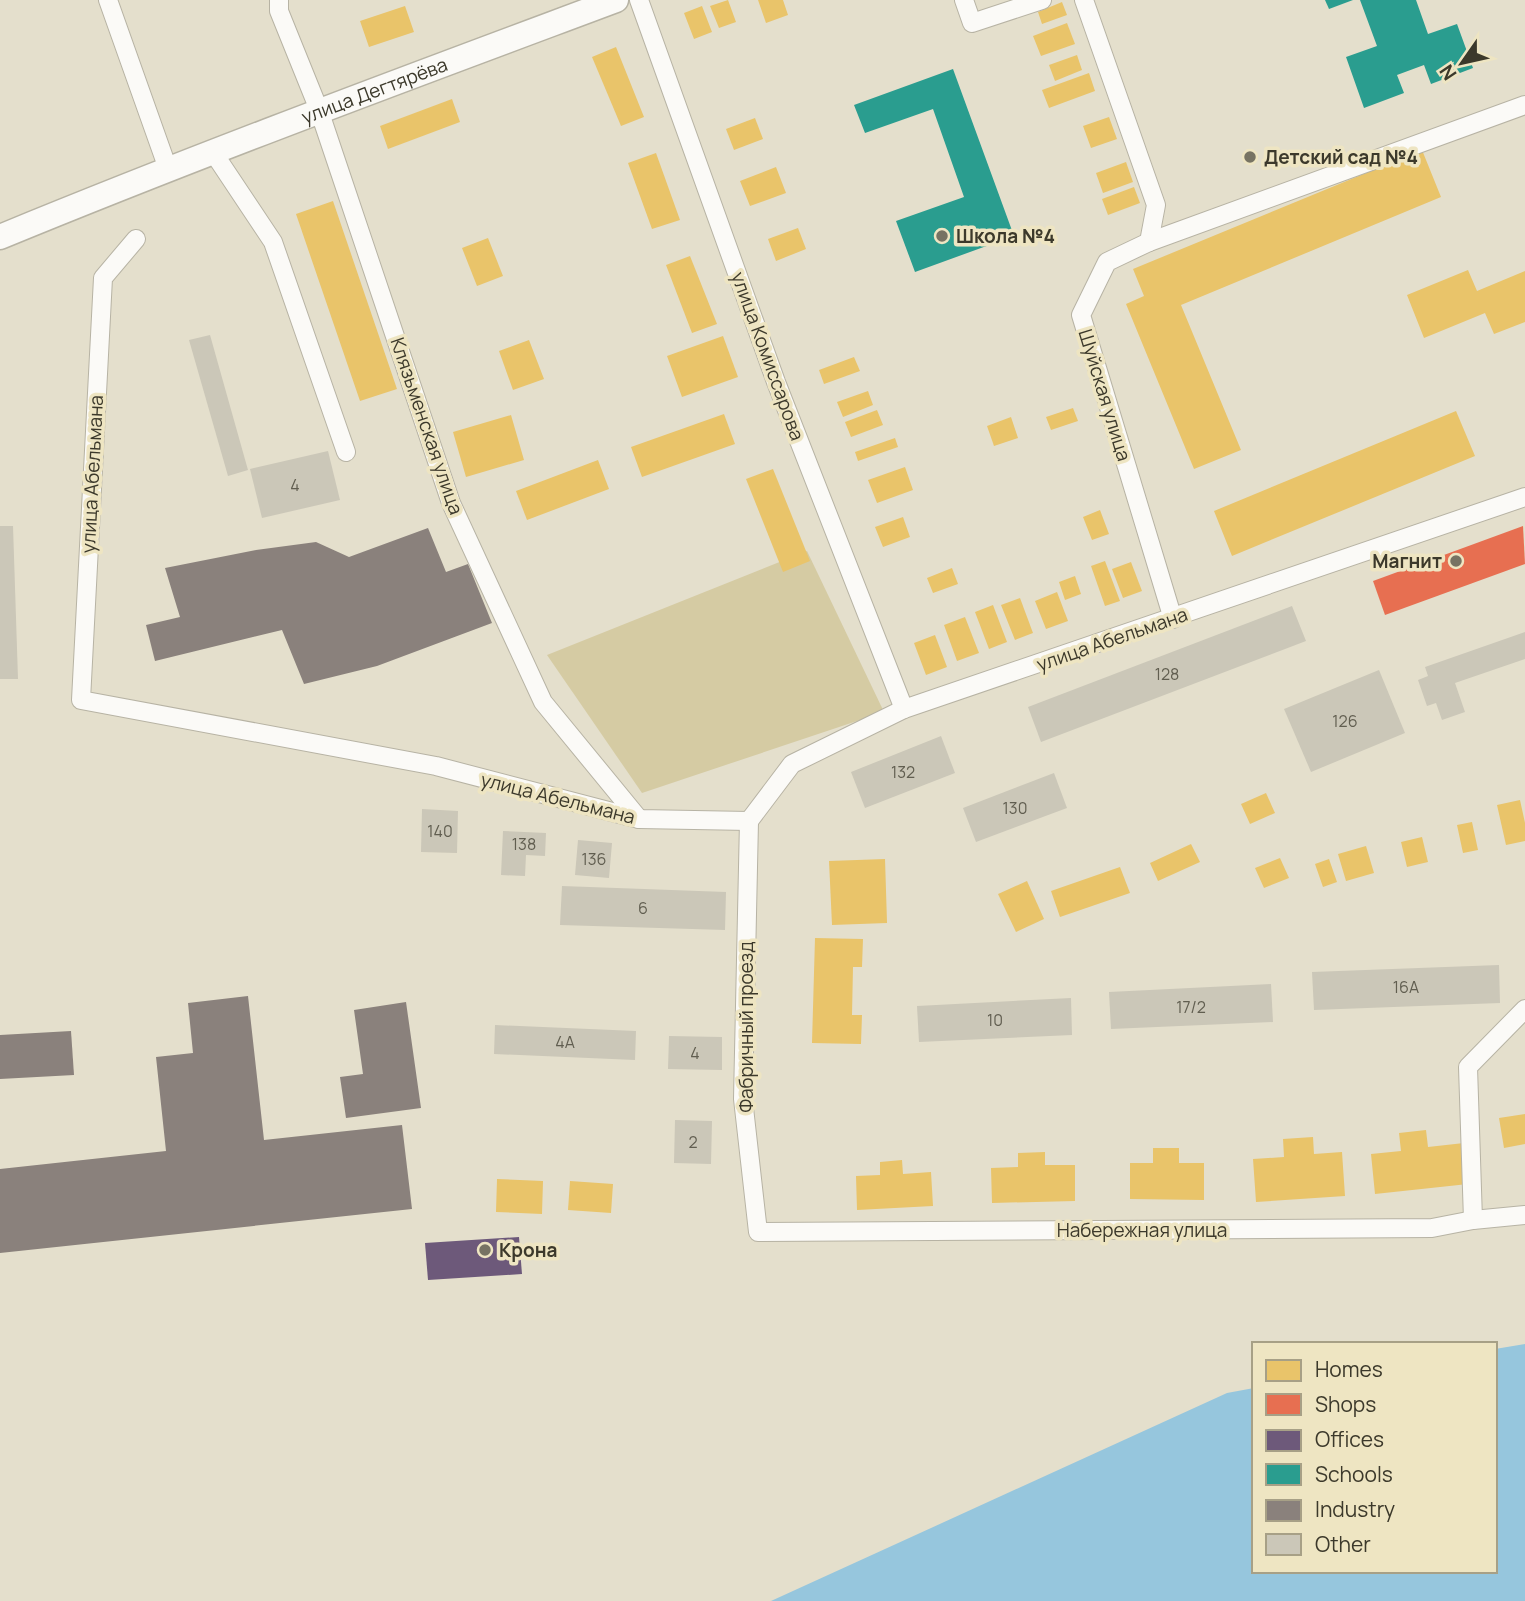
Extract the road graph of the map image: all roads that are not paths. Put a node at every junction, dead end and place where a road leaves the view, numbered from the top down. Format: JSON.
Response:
{"nodes":[{"id":1,"x":108,"y":0,"type":"edge"},
{"id":2,"x":279,"y":0,"type":"edge"},
{"id":3,"x":616,"y":0,"type":"edge"},
{"id":4,"x":639,"y":0,"type":"edge"},
{"id":5,"x":964,"y":0,"type":"edge"},
{"id":6,"x":1042,"y":0,"type":"edge"},
{"id":7,"x":1084,"y":0,"type":"edge"},
{"id":8,"x":1525,"y":105,"type":"edge"},
{"id":9,"x":319,"y":110,"type":"junction"},
{"id":10,"x":213,"y":152,"type":"junction"},
{"id":11,"x":168,"y":169,"type":"junction"},
{"id":12,"x":134,"y":182,"type":"junction"},
{"id":13,"x":0,"y":219,"type":"edge"},
{"id":14,"x":0,"y":237,"type":"edge"},
{"id":15,"x":136,"y":239,"type":"dead end"},
{"id":16,"x":1149,"y":242,"type":"junction"},
{"id":17,"x":346,"y":452,"type":"dead end"},
{"id":18,"x":1525,"y":497,"type":"edge"},
{"id":19,"x":1173,"y":619,"type":"junction"},
{"id":20,"x":904,"y":709,"type":"junction"},
{"id":21,"x":639,"y":819,"type":"junction"},
{"id":22,"x":749,"y":821,"type":"junction"},
{"id":23,"x":1525,"y":1009,"type":"edge"},
{"id":24,"x":1525,"y":1215,"type":"edge"},
{"id":25,"x":1473,"y":1220,"type":"junction"},
{"id":26,"x":758,"y":1232,"type":"joint"}],
"edges":[{"from":1,"to":11,"type":"street"},
{"from":2,"to":9,"type":"street","name":"Клязьменская улица"},
{"from":3,"to":9,"type":"main road","name":"улица Дегтярёва"},
{"from":4,"to":20,"type":"street","name":"улица Комиссарова"},
{"from":5,"to":6,"type":"street"},
{"from":7,"to":16,"type":"street"},
{"from":8,"to":16,"type":"street","name":"Шуйская улица"},
{"from":9,"to":10,"type":"main road","name":"улица Дегтярёва"},
{"from":9,"to":21,"type":"street","name":"Клязьменская улица"},
{"from":10,"to":11,"type":"main road","name":"улица Дегтярёва"},
{"from":10,"to":17,"type":"street"},
{"from":11,"to":12,"type":"main road","name":"улица Дегтярёва"},
{"from":12,"to":13,"type":"main road"},
{"from":12,"to":14,"type":"main road"},
{"from":15,"to":21,"type":"street","name":"улица Абельмана"},
{"from":16,"to":19,"type":"street","name":"Шуйская улица"},
{"from":18,"to":19,"type":"street","name":"улица Абельмана"},
{"from":19,"to":20,"type":"street","name":"улица Абельмана"},
{"from":20,"to":22,"type":"street","name":"улица Абельмана"},
{"from":21,"to":22,"type":"street","name":"улица Абельмана"},
{"from":22,"to":26,"type":"street","name":"Фабричный проезд"},
{"from":23,"to":25,"type":"street"},
{"from":24,"to":25,"type":"street","name":"Набережная улица"},
{"from":25,"to":26,"type":"street","name":"Набережная улица"}]}
